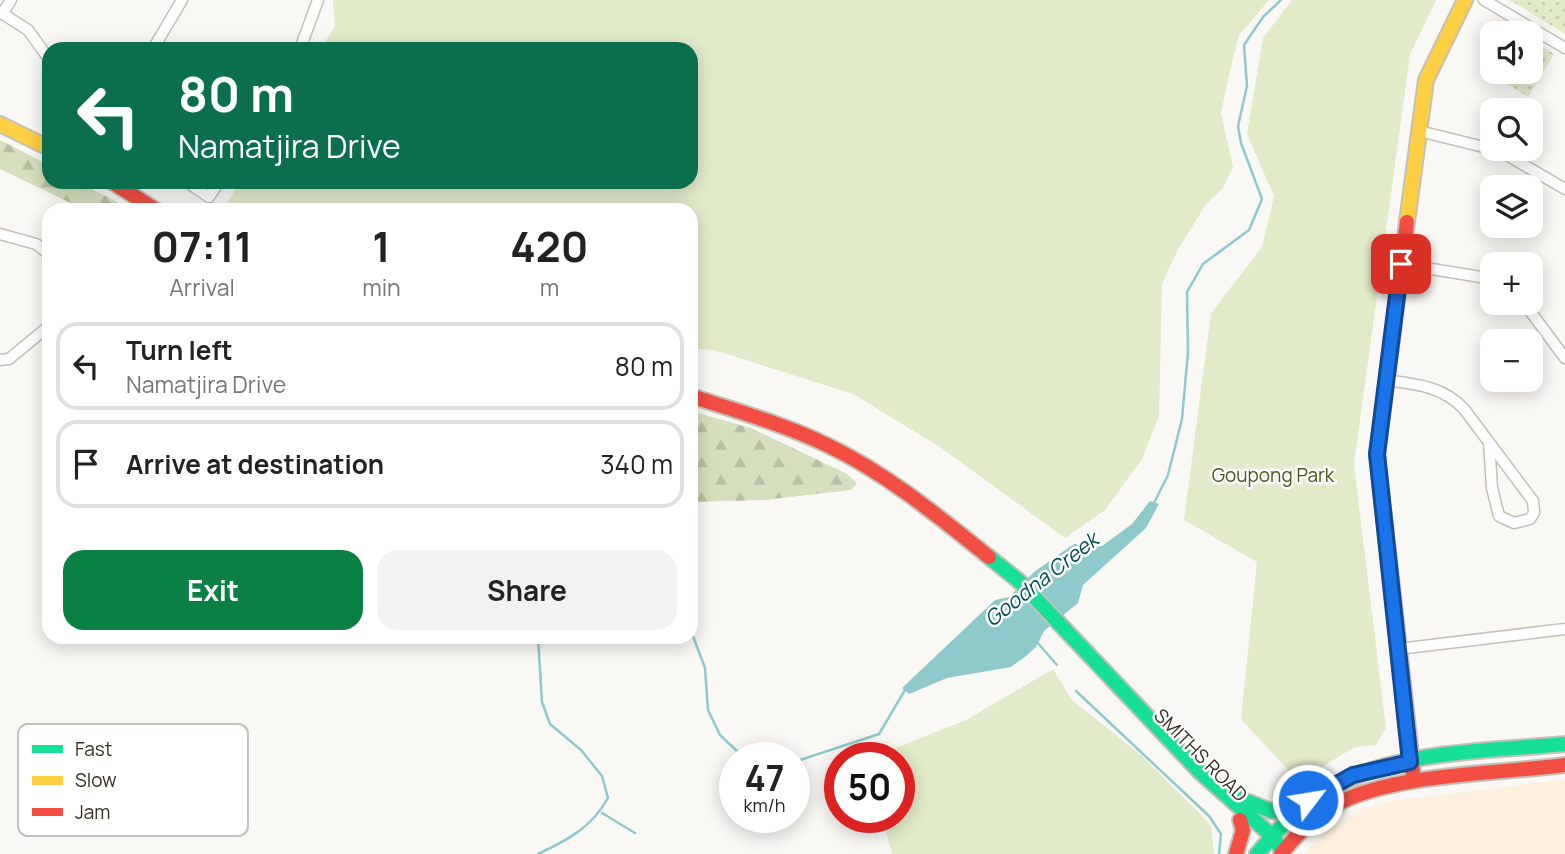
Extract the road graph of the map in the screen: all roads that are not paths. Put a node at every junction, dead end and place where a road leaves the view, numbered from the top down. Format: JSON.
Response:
{"nodes":[{"id":1,"x":10,"y":0,"type":"edge"},
{"id":2,"x":182,"y":0,"type":"edge"},
{"id":3,"x":318,"y":0,"type":"edge"},
{"id":4,"x":1465,"y":0,"type":"edge"},
{"id":5,"x":1484,"y":0,"type":"edge"},
{"id":6,"x":1,"y":13,"type":"edge"},
{"id":7,"x":157,"y":42,"type":"edge"},
{"id":8,"x":303,"y":42,"type":"edge"},
{"id":9,"x":1565,"y":48,"type":"edge"},
{"id":10,"x":42,"y":50,"type":"edge"},
{"id":11,"x":1,"y":125,"type":"edge"},
{"id":12,"x":1419,"y":131,"type":"junction"},
{"id":13,"x":42,"y":145,"type":"edge"},
{"id":14,"x":122,"y":189,"type":"edge"},
{"id":15,"x":197,"y":189,"type":"edge"},
{"id":16,"x":214,"y":189,"type":"edge"},
{"id":17,"x":1565,"y":189,"type":"edge"},
{"id":18,"x":145,"y":203,"type":"edge"},
{"id":19,"x":0,"y":234,"type":"edge"},
{"id":20,"x":42,"y":249,"type":"edge"},
{"id":21,"x":1401,"y":264,"type":"junction"},
{"id":22,"x":1480,"y":277,"type":"edge"},
{"id":23,"x":1533,"y":315,"type":"edge"},
{"id":24,"x":42,"y":332,"type":"edge"},
{"id":25,"x":1565,"y":358,"type":"edge"},
{"id":26,"x":0,"y":360,"type":"edge"},
{"id":27,"x":1385,"y":380,"type":"junction"},
{"id":28,"x":698,"y":398,"type":"edge"},
{"id":29,"x":1489,"y":442,"type":"junction"},
{"id":30,"x":1059,"y":629,"type":"junction"},
{"id":31,"x":1565,"y":629,"type":"edge"},
{"id":32,"x":1398,"y":649,"type":"junction"},
{"id":33,"x":1565,"y":744,"type":"edge"},
{"id":34,"x":1410,"y":762,"type":"junction"},
{"id":35,"x":1565,"y":765,"type":"edge"},
{"id":36,"x":1414,"y":782,"type":"junction"},
{"id":37,"x":1218,"y":790,"type":"junction"},
{"id":38,"x":1292,"y":813,"type":"junction"},
{"id":39,"x":1240,"y":820,"type":"junction"},
{"id":40,"x":1265,"y":844,"type":"edge"},
{"id":41,"x":1282,"y":852,"type":"edge"},
{"id":42,"x":1236,"y":854,"type":"edge"}],
"edges":[{"from":1,"to":6,"type":"street"},
{"from":2,"to":7,"type":"street"},
{"from":3,"to":8,"type":"street"},
{"from":4,"to":12,"type":"street"},
{"from":5,"to":9,"type":"street"},
{"from":6,"to":10,"type":"street"},
{"from":11,"to":13,"type":"street"},
{"from":12,"to":17,"type":"street"},
{"from":12,"to":21,"type":"street"},
{"from":14,"to":18,"type":"street"},
{"from":15,"to":16,"type":"street"},
{"from":19,"to":20,"type":"street"},
{"from":21,"to":22,"type":"street"},
{"from":21,"to":27,"type":"street"},
{"from":23,"to":25,"type":"street"},
{"from":24,"to":26,"type":"street"},
{"from":27,"to":29,"type":"street"},
{"from":27,"to":32,"type":"street"},
{"from":28,"to":30,"type":"street","name":"SMITHS ROAD"},
{"from":29,"to":29,"type":"street"},
{"from":30,"to":37,"type":"street","name":"SMITHS ROAD"},
{"from":30,"to":39,"type":"street","name":"SMITHS ROAD"},
{"from":31,"to":32,"type":"street"},
{"from":32,"to":34,"type":"street"},
{"from":33,"to":34,"type":"street"},
{"from":34,"to":36,"type":"street"},
{"from":34,"to":38,"type":"street"},
{"from":35,"to":36,"type":"street"},
{"from":36,"to":41,"type":"street"},
{"from":37,"to":38,"type":"street"},
{"from":37,"to":40,"type":"street","name":"SMITHS ROAD"},
{"from":38,"to":40,"type":"street"},
{"from":39,"to":40,"type":"street","name":"SMITHS ROAD"},
{"from":39,"to":42,"type":"street"},
{"from":40,"to":41,"type":"street","name":"SMITHS ROAD"}]}
